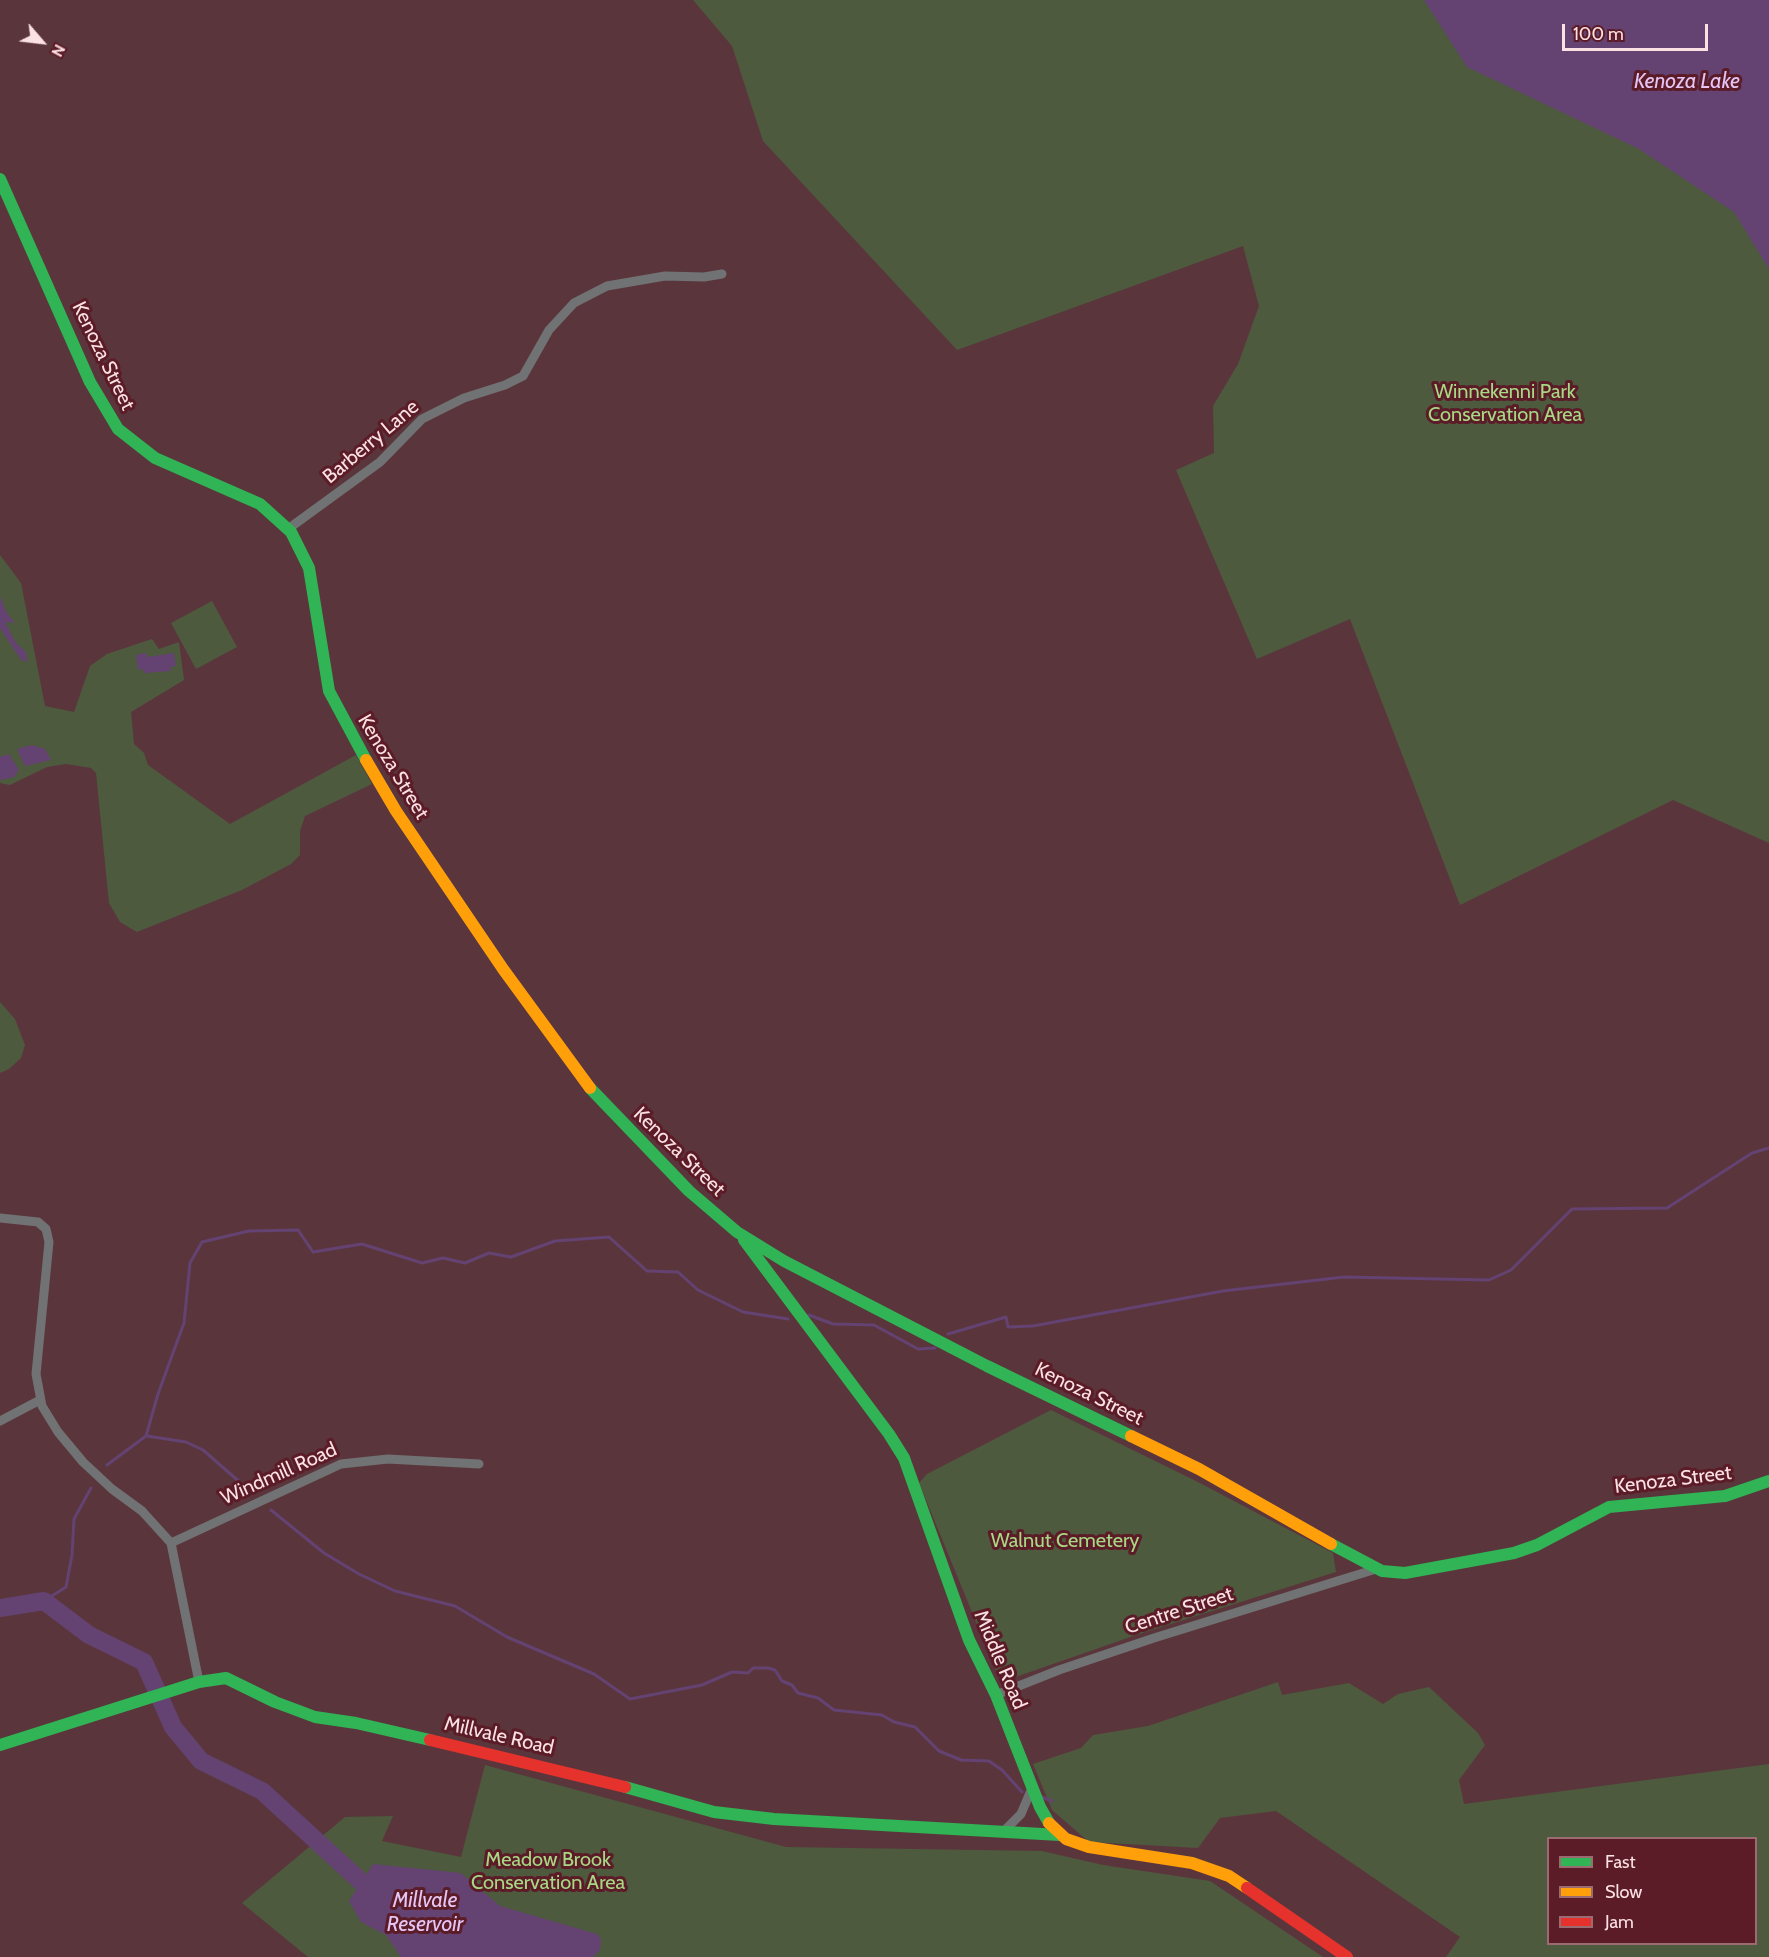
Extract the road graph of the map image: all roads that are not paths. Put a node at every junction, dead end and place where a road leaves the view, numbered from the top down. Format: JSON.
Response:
{"nodes":[{"id":1,"x":0,"y":179,"type":"edge"},
{"id":2,"x":722,"y":273,"type":"dead end"},
{"id":3,"x":288,"y":528,"type":"junction"},
{"id":4,"x":0,"y":1218,"type":"edge"},
{"id":5,"x":738,"y":1232,"type":"junction"},
{"id":6,"x":40,"y":1400,"type":"junction"},
{"id":7,"x":0,"y":1421,"type":"edge"},
{"id":8,"x":479,"y":1464,"type":"dead end"},
{"id":9,"x":1769,"y":1481,"type":"edge"},
{"id":10,"x":171,"y":1543,"type":"junction"},
{"id":11,"x":1376,"y":1569,"type":"junction"},
{"id":12,"x":199,"y":1682,"type":"junction"},
{"id":13,"x":996,"y":1695,"type":"junction"},
{"id":14,"x":0,"y":1745,"type":"edge"},
{"id":15,"x":1032,"y":1788,"type":"junction"},
{"id":16,"x":1005,"y":1830,"type":"junction"},
{"id":17,"x":1060,"y":1835,"type":"junction"},
{"id":18,"x":1347,"y":1957,"type":"edge"}],
"edges":[{"from":1,"to":3,"type":"street","name":"Kenoza Street"},
{"from":2,"to":3,"type":"street","name":"Barberry Lane"},
{"from":3,"to":5,"type":"street","name":"Kenoza Street"},
{"from":4,"to":6,"type":"street"},
{"from":5,"to":11,"type":"street","name":"Kenoza Street"},
{"from":5,"to":13,"type":"street","name":"Middle Road"},
{"from":6,"to":7,"type":"street"},
{"from":6,"to":10,"type":"street"},
{"from":8,"to":10,"type":"street","name":"Windmill Road"},
{"from":9,"to":11,"type":"street","name":"Kenoza Street"},
{"from":10,"to":12,"type":"street"},
{"from":11,"to":13,"type":"street","name":"Centre Street"},
{"from":12,"to":14,"type":"street","name":"Millvale Road"},
{"from":12,"to":16,"type":"street","name":"Millvale Road"},
{"from":13,"to":15,"type":"street","name":"Middle Road"},
{"from":15,"to":16,"type":"street"},
{"from":15,"to":17,"type":"street","name":"Middle Road"},
{"from":16,"to":17,"type":"street","name":"Millvale Road"},
{"from":17,"to":18,"type":"street"}]}
